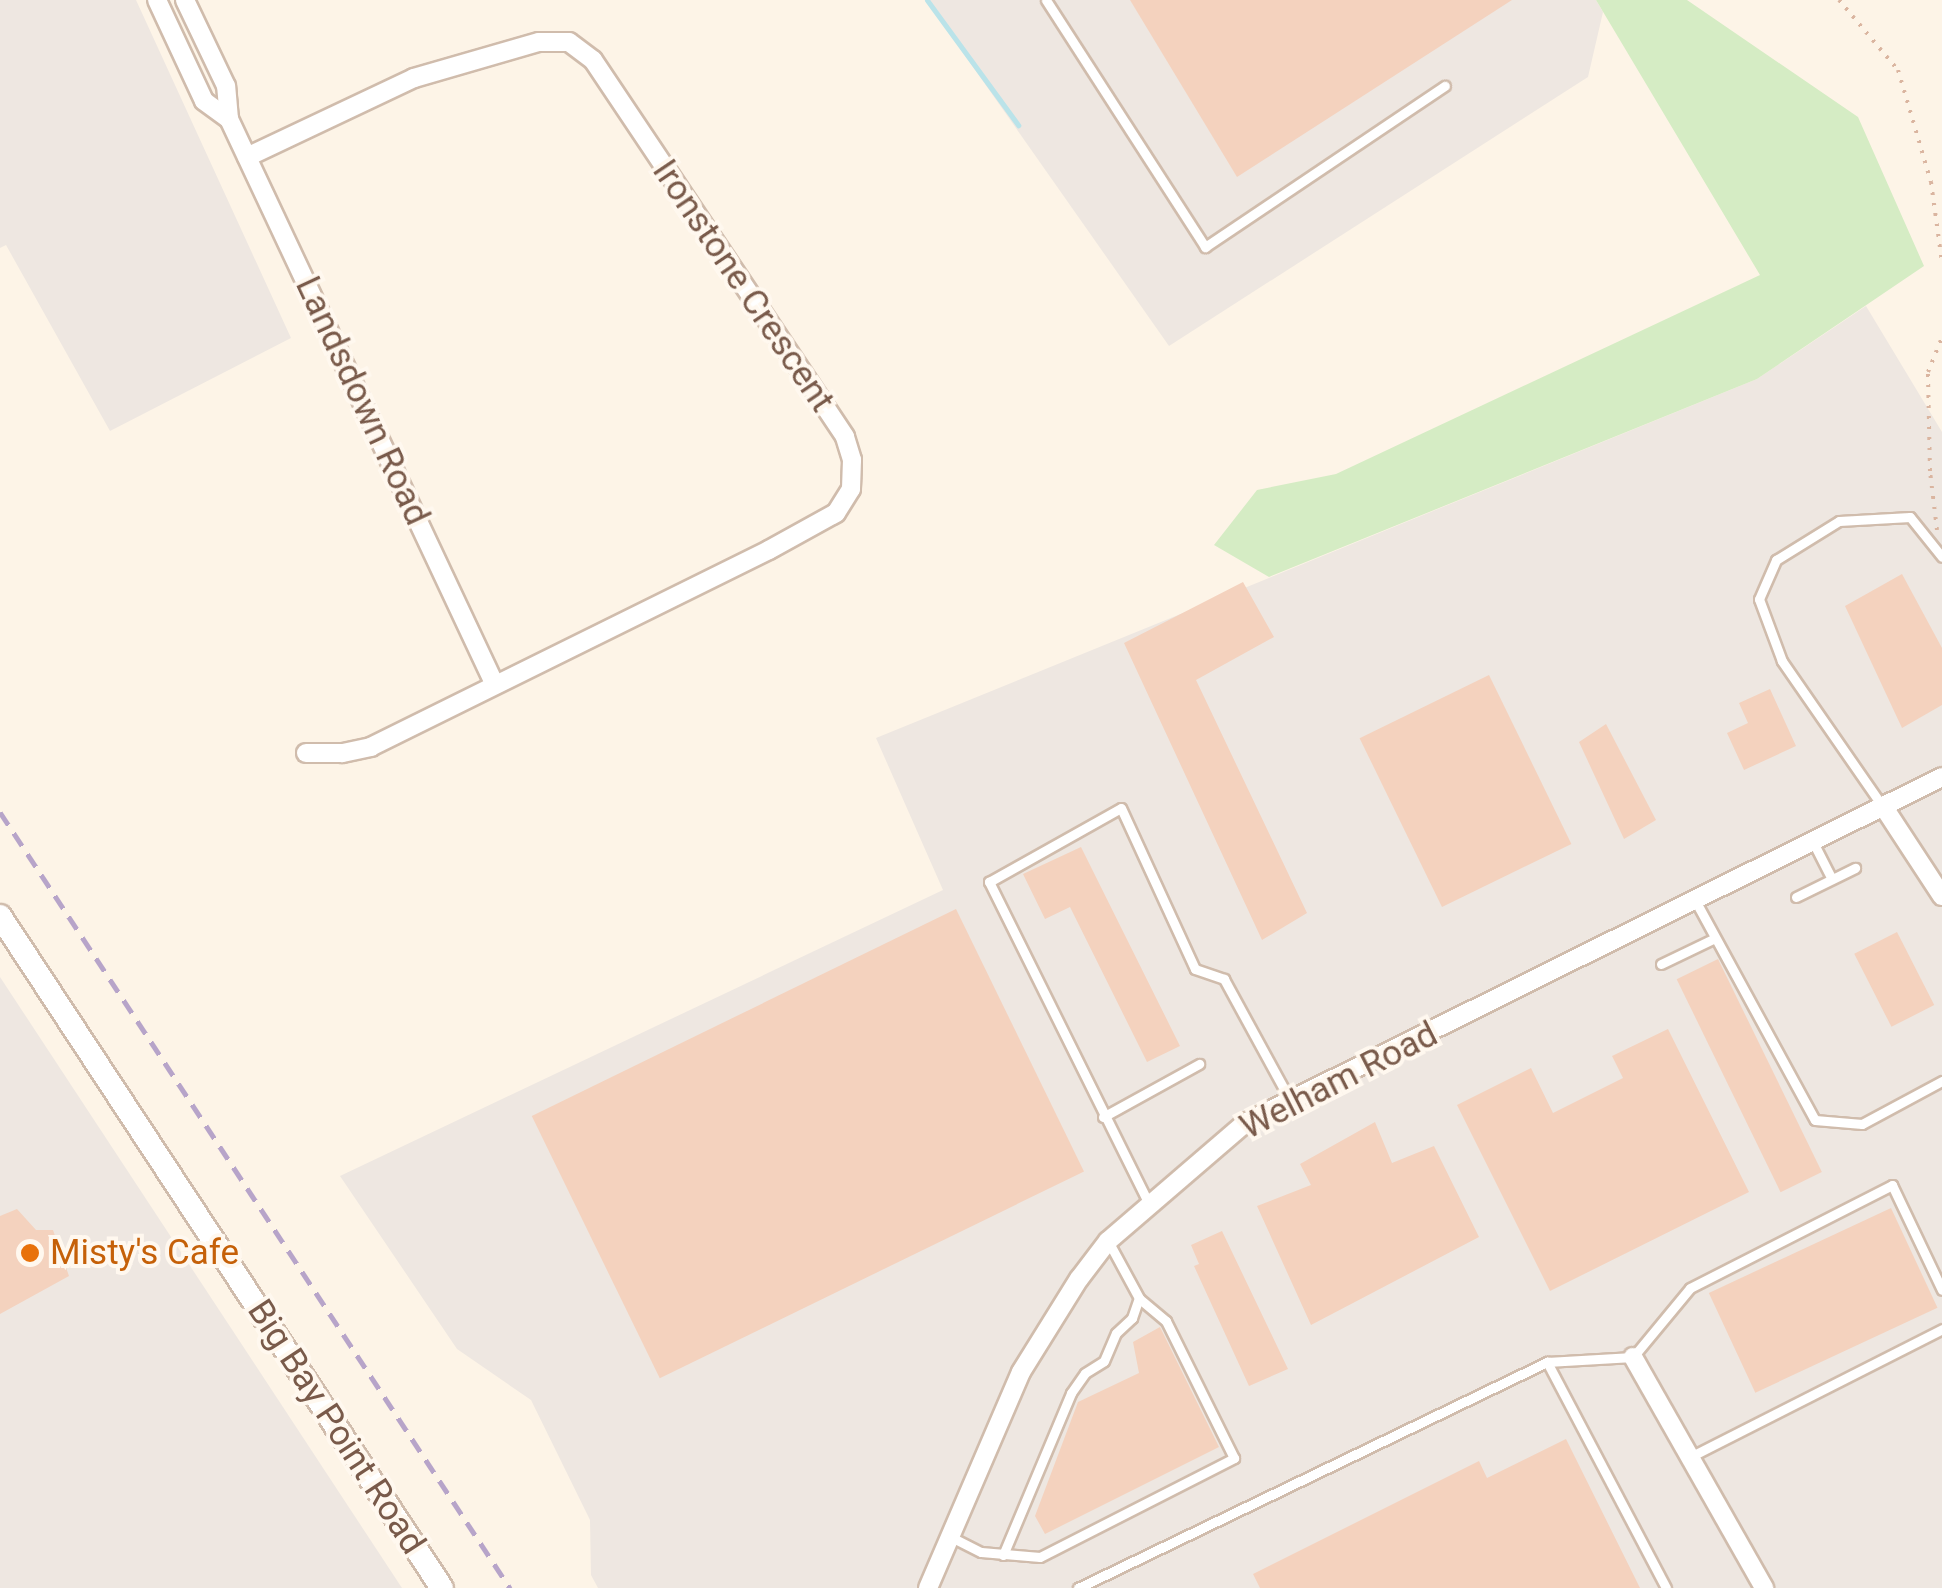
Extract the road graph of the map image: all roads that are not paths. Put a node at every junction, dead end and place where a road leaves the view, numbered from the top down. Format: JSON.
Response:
{"nodes":[{"id":1,"x":157,"y":0,"type":"edge"},
{"id":2,"x":185,"y":0,"type":"edge"},
{"id":3,"x":1046,"y":0,"type":"edge"},
{"id":4,"x":1445,"y":86,"type":"dead end"},
{"id":5,"x":229,"y":118,"type":"junction"},
{"id":6,"x":247,"y":158,"type":"junction"},
{"id":7,"x":1941,"y":554,"type":"edge"},
{"id":8,"x":494,"y":683,"type":"junction"},
{"id":9,"x":306,"y":753,"type":"dead end"},
{"id":10,"x":1942,"y":777,"type":"edge"},
{"id":11,"x":1885,"y":809,"type":"junction"},
{"id":12,"x":1814,"y":844,"type":"junction"},
{"id":13,"x":1855,"y":868,"type":"dead end"},
{"id":14,"x":1832,"y":879,"type":"junction"},
{"id":15,"x":1942,"y":896,"type":"edge"},
{"id":16,"x":1796,"y":897,"type":"dead end"},
{"id":17,"x":1696,"y":902,"type":"junction"},
{"id":18,"x":0,"y":916,"type":"edge"},
{"id":19,"x":1715,"y":938,"type":"junction"},
{"id":20,"x":1661,"y":964,"type":"dead end"},
{"id":21,"x":1200,"y":1064,"type":"dead end"},
{"id":22,"x":1942,"y":1081,"type":"edge"},
{"id":23,"x":1289,"y":1098,"type":"junction"},
{"id":24,"x":1104,"y":1116,"type":"junction"},
{"id":25,"x":1150,"y":1204,"type":"junction"},
{"id":26,"x":1108,"y":1241,"type":"junction"},
{"id":27,"x":1942,"y":1290,"type":"edge"},
{"id":28,"x":1139,"y":1298,"type":"junction"},
{"id":29,"x":1942,"y":1330,"type":"edge"},
{"id":30,"x":1633,"y":1357,"type":"junction"},
{"id":31,"x":1547,"y":1362,"type":"junction"},
{"id":32,"x":1690,"y":1458,"type":"junction"},
{"id":33,"x":953,"y":1538,"type":"junction"},
{"id":34,"x":1004,"y":1555,"type":"junction"},
{"id":35,"x":442,"y":1588,"type":"edge"},
{"id":36,"x":928,"y":1588,"type":"edge"},
{"id":37,"x":1078,"y":1588,"type":"edge"},
{"id":38,"x":1666,"y":1588,"type":"edge"},
{"id":39,"x":1764,"y":1588,"type":"edge"}],
"edges":[{"from":1,"to":5,"type":"street","name":"Landsdown Road"},
{"from":2,"to":5,"type":"street","name":"Landsdown Road"},
{"from":3,"to":4,"type":"lane"},
{"from":5,"to":6,"type":"street","name":"Landsdown Road"},
{"from":6,"to":8,"type":"street","name":"Landsdown Road"},
{"from":6,"to":8,"type":"street","name":"Ironstone Crescent"},
{"from":7,"to":11,"type":"lane"},
{"from":8,"to":9,"type":"street","name":"Ironstone Crescent"},
{"from":10,"to":11,"type":"street","name":"Welham Road"},
{"from":11,"to":12,"type":"street","name":"Welham Road"},
{"from":11,"to":15,"type":"street"},
{"from":12,"to":14,"type":"lane"},
{"from":12,"to":17,"type":"street","name":"Welham Road"},
{"from":13,"to":14,"type":"lane"},
{"from":14,"to":16,"type":"lane"},
{"from":17,"to":19,"type":"lane"},
{"from":17,"to":23,"type":"street","name":"Welham Road"},
{"from":18,"to":35,"type":"street","name":"Big Bay Point Road"},
{"from":19,"to":20,"type":"lane"},
{"from":19,"to":22,"type":"lane"},
{"from":21,"to":24,"type":"lane"},
{"from":23,"to":24,"type":"lane"},
{"from":23,"to":25,"type":"street","name":"Welham Road"},
{"from":24,"to":25,"type":"lane"},
{"from":25,"to":26,"type":"street","name":"Welham Road"},
{"from":26,"to":28,"type":"lane"},
{"from":26,"to":33,"type":"street","name":"Welham Road"},
{"from":27,"to":30,"type":"lane"},
{"from":28,"to":34,"type":"lane"},
{"from":28,"to":34,"type":"lane"},
{"from":29,"to":32,"type":"lane"},
{"from":30,"to":31,"type":"lane"},
{"from":30,"to":32,"type":"street"},
{"from":31,"to":37,"type":"lane"},
{"from":31,"to":38,"type":"lane"},
{"from":32,"to":39,"type":"street"},
{"from":33,"to":34,"type":"lane"},
{"from":33,"to":36,"type":"street","name":"Welham Road"}]}
